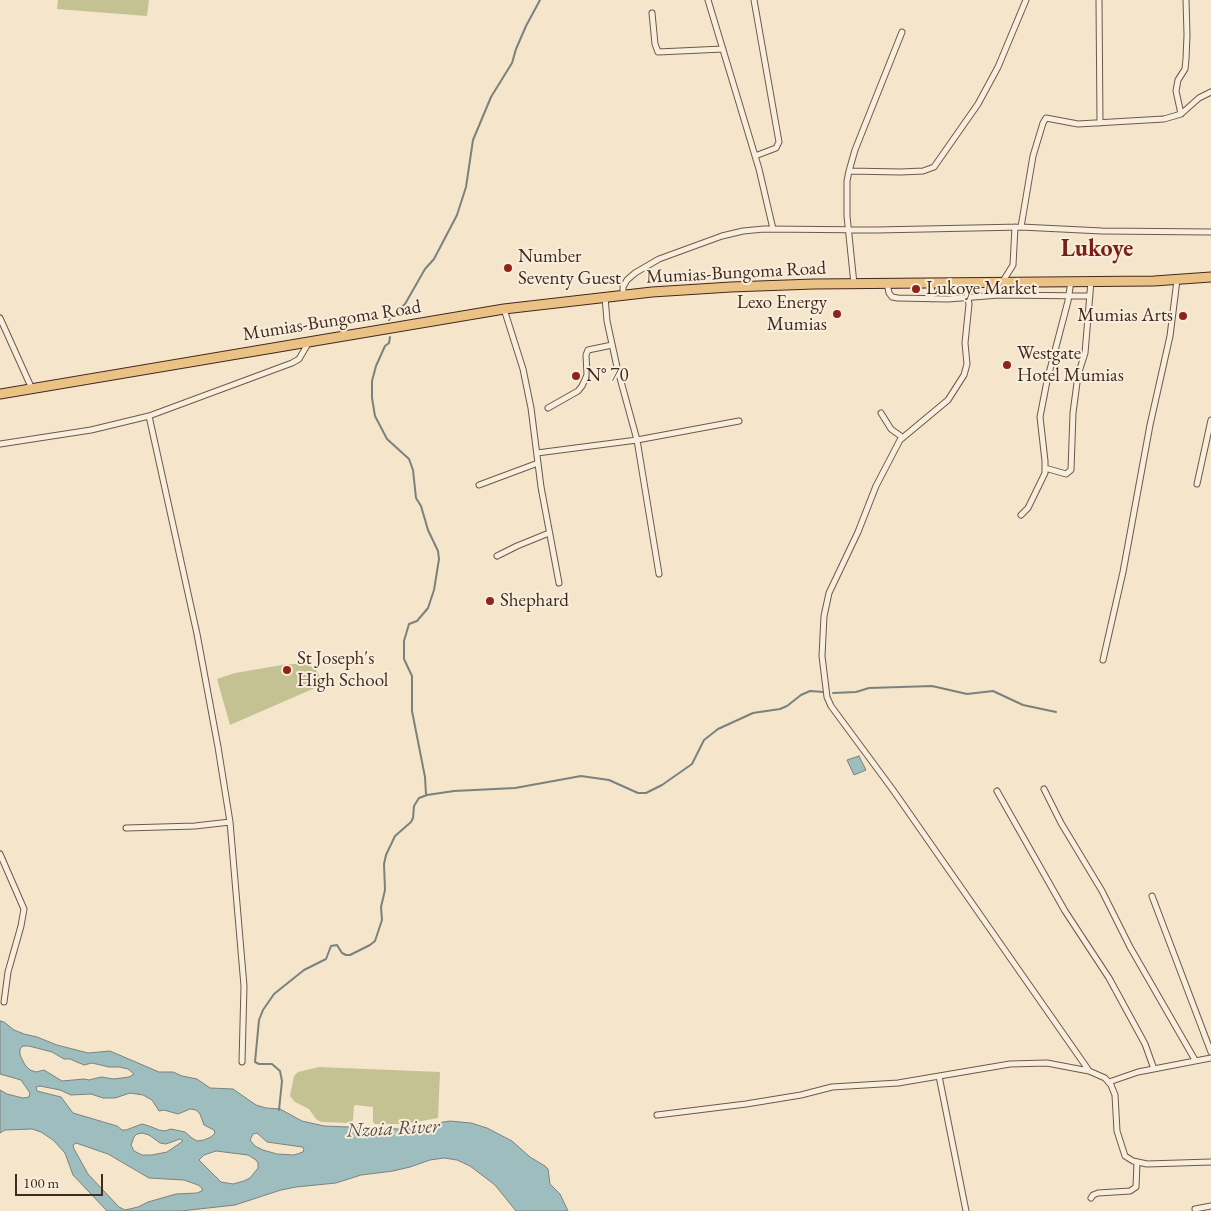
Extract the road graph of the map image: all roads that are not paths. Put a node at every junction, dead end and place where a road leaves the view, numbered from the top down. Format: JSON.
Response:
{"nodes":[{"id":1,"x":708,"y":0,"type":"edge"},
{"id":2,"x":754,"y":0,"type":"edge"},
{"id":3,"x":1026,"y":0,"type":"edge"},
{"id":4,"x":1100,"y":0,"type":"edge"},
{"id":5,"x":1186,"y":0,"type":"edge"},
{"id":6,"x":652,"y":13,"type":"dead end"},
{"id":7,"x":902,"y":32,"type":"dead end"},
{"id":8,"x":723,"y":49,"type":"junction"},
{"id":9,"x":1211,"y":92,"type":"edge"},
{"id":10,"x":1181,"y":114,"type":"junction"},
{"id":11,"x":1100,"y":123,"type":"junction"},
{"id":12,"x":755,"y":156,"type":"junction"},
{"id":13,"x":849,"y":171,"type":"junction"},
{"id":14,"x":1018,"y":227,"type":"junction"},
{"id":15,"x":772,"y":229,"type":"junction"},
{"id":16,"x":850,"y":229,"type":"junction"},
{"id":17,"x":1211,"y":232,"type":"edge"},
{"id":18,"x":1211,"y":276,"type":"edge"},
{"id":19,"x":1176,"y":280,"type":"junction"},
{"id":20,"x":1019,"y":281,"type":"junction"},
{"id":21,"x":1043,"y":281,"type":"junction"},
{"id":22,"x":1071,"y":281,"type":"junction"},
{"id":23,"x":1091,"y":281,"type":"junction"},
{"id":24,"x":931,"y":282,"type":"junction"},
{"id":25,"x":965,"y":282,"type":"junction"},
{"id":26,"x":975,"y":282,"type":"junction"},
{"id":27,"x":1001,"y":282,"type":"junction"},
{"id":28,"x":887,"y":283,"type":"junction"},
{"id":29,"x":854,"y":284,"type":"junction"},
{"id":30,"x":623,"y":295,"type":"junction"},
{"id":31,"x":1000,"y":295,"type":"junction"},
{"id":32,"x":1018,"y":295,"type":"junction"},
{"id":33,"x":976,"y":296,"type":"junction"},
{"id":34,"x":1042,"y":296,"type":"junction"},
{"id":35,"x":1069,"y":296,"type":"junction"},
{"id":36,"x":1090,"y":296,"type":"junction"},
{"id":37,"x":606,"y":297,"type":"junction"},
{"id":38,"x":968,"y":297,"type":"junction"},
{"id":39,"x":932,"y":300,"type":"junction"},
{"id":40,"x":504,"y":309,"type":"junction"},
{"id":41,"x":0,"y":318,"type":"edge"},
{"id":42,"x":310,"y":342,"type":"junction"},
{"id":43,"x":612,"y":346,"type":"junction"},
{"id":44,"x":32,"y":389,"type":"junction"},
{"id":45,"x":0,"y":394,"type":"edge"},
{"id":46,"x":548,"y":408,"type":"dead end"},
{"id":47,"x":881,"y":413,"type":"dead end"},
{"id":48,"x":149,"y":416,"type":"junction"},
{"id":49,"x":1211,"y":420,"type":"edge"},
{"id":50,"x":740,"y":421,"type":"dead end"},
{"id":51,"x":902,"y":437,"type":"junction"},
{"id":52,"x":637,"y":440,"type":"junction"},
{"id":53,"x":0,"y":444,"type":"edge"},
{"id":54,"x":537,"y":453,"type":"junction"},
{"id":55,"x":538,"y":462,"type":"junction"},
{"id":56,"x":1045,"y":468,"type":"junction"},
{"id":57,"x":1197,"y":484,"type":"dead end"},
{"id":58,"x":479,"y":485,"type":"dead end"},
{"id":59,"x":1021,"y":515,"type":"dead end"},
{"id":60,"x":549,"y":533,"type":"junction"},
{"id":61,"x":496,"y":556,"type":"dead end"},
{"id":62,"x":659,"y":574,"type":"dead end"},
{"id":63,"x":559,"y":583,"type":"dead end"},
{"id":64,"x":1103,"y":660,"type":"dead end"},
{"id":65,"x":1044,"y":789,"type":"dead end"},
{"id":66,"x":997,"y":792,"type":"dead end"},
{"id":67,"x":230,"y":822,"type":"junction"},
{"id":68,"x":126,"y":828,"type":"dead end"},
{"id":69,"x":0,"y":854,"type":"edge"},
{"id":70,"x":1152,"y":896,"type":"dead end"},
{"id":71,"x":4,"y":1002,"type":"dead end"},
{"id":72,"x":1211,"y":1052,"type":"edge"},
{"id":73,"x":1211,"y":1058,"type":"edge"},
{"id":74,"x":1195,"y":1060,"type":"junction"},
{"id":75,"x":242,"y":1062,"type":"dead end"},
{"id":76,"x":1154,"y":1069,"type":"junction"},
{"id":77,"x":1089,"y":1071,"type":"junction"},
{"id":78,"x":940,"y":1076,"type":"junction"},
{"id":79,"x":1110,"y":1082,"type":"junction"},
{"id":80,"x":657,"y":1115,"type":"dead end"},
{"id":81,"x":1137,"y":1162,"type":"junction"},
{"id":82,"x":1211,"y":1162,"type":"edge"},
{"id":83,"x":1091,"y":1198,"type":"dead end"},
{"id":84,"x":1211,"y":1206,"type":"edge"},
{"id":85,"x":1195,"y":1209,"type":"dead end"},
{"id":86,"x":966,"y":1211,"type":"edge"}],
"edges":[{"from":1,"to":8,"type":"street"},
{"from":2,"to":12,"type":"street"},
{"from":3,"to":13,"type":"street"},
{"from":4,"to":11,"type":"street"},
{"from":5,"to":10,"type":"street"},
{"from":6,"to":8,"type":"street"},
{"from":7,"to":13,"type":"street"},
{"from":8,"to":12,"type":"street"},
{"from":9,"to":10,"type":"street"},
{"from":10,"to":11,"type":"street"},
{"from":11,"to":14,"type":"street"},
{"from":12,"to":15,"type":"street"},
{"from":13,"to":16,"type":"street"},
{"from":14,"to":16,"type":"street"},
{"from":14,"to":17,"type":"street"},
{"from":14,"to":27,"type":"street"},
{"from":15,"to":16,"type":"street"},
{"from":15,"to":30,"type":"street"},
{"from":16,"to":29,"type":"street"},
{"from":18,"to":19,"type":"highway","name":"Mumias-Bungoma Road"},
{"from":19,"to":23,"type":"highway","name":"Mumias-Bungoma Road"},
{"from":19,"to":64,"type":"street"},
{"from":20,"to":21,"type":"highway","name":"Mumias-Bungoma Road"},
{"from":20,"to":27,"type":"highway","name":"Mumias-Bungoma Road"},
{"from":20,"to":32,"type":"street"},
{"from":21,"to":22,"type":"highway","name":"Mumias-Bungoma Road"},
{"from":21,"to":34,"type":"street"},
{"from":22,"to":23,"type":"highway","name":"Mumias-Bungoma Road"},
{"from":22,"to":35,"type":"street"},
{"from":23,"to":36,"type":"street"},
{"from":24,"to":25,"type":"highway","name":"Mumias-Bungoma Road"},
{"from":24,"to":28,"type":"highway","name":"Mumias-Bungoma Road"},
{"from":24,"to":39,"type":"street"},
{"from":25,"to":26,"type":"highway","name":"Mumias-Bungoma Road"},
{"from":25,"to":38,"type":"street"},
{"from":26,"to":27,"type":"highway","name":"Mumias-Bungoma Road"},
{"from":26,"to":33,"type":"street"},
{"from":27,"to":31,"type":"street"},
{"from":28,"to":29,"type":"highway","name":"Mumias-Bungoma Road"},
{"from":28,"to":39,"type":"street"},
{"from":29,"to":30,"type":"highway","name":"Mumias-Bungoma Road"},
{"from":30,"to":37,"type":"highway","name":"Mumias-Bungoma Road"},
{"from":31,"to":32,"type":"street"},
{"from":31,"to":33,"type":"street"},
{"from":32,"to":34,"type":"street"},
{"from":33,"to":38,"type":"street"},
{"from":34,"to":35,"type":"street"},
{"from":35,"to":36,"type":"street"},
{"from":35,"to":56,"type":"street"},
{"from":36,"to":56,"type":"street"},
{"from":37,"to":40,"type":"highway","name":"Mumias-Bungoma Road"},
{"from":37,"to":43,"type":"street"},
{"from":38,"to":39,"type":"street"},
{"from":38,"to":51,"type":"street"},
{"from":40,"to":42,"type":"highway","name":"Mumias-Bungoma Road"},
{"from":40,"to":54,"type":"street"},
{"from":41,"to":44,"type":"street"},
{"from":42,"to":44,"type":"highway","name":"Mumias-Bungoma Road"},
{"from":42,"to":48,"type":"street"},
{"from":43,"to":46,"type":"street"},
{"from":43,"to":52,"type":"street"},
{"from":44,"to":45,"type":"highway","name":"Mumias-Bungoma Road"},
{"from":47,"to":51,"type":"street"},
{"from":48,"to":53,"type":"street"},
{"from":48,"to":67,"type":"street"},
{"from":49,"to":57,"type":"street"},
{"from":50,"to":52,"type":"street"},
{"from":51,"to":77,"type":"street"},
{"from":52,"to":54,"type":"street"},
{"from":52,"to":62,"type":"street"},
{"from":54,"to":55,"type":"street"},
{"from":55,"to":58,"type":"street"},
{"from":55,"to":60,"type":"street"},
{"from":56,"to":59,"type":"street"},
{"from":60,"to":61,"type":"street"},
{"from":60,"to":63,"type":"street"},
{"from":65,"to":74,"type":"street"},
{"from":66,"to":76,"type":"street"},
{"from":67,"to":68,"type":"street"},
{"from":67,"to":75,"type":"street"},
{"from":69,"to":71,"type":"street"},
{"from":70,"to":72,"type":"street"},
{"from":73,"to":74,"type":"street"},
{"from":74,"to":76,"type":"street"},
{"from":76,"to":79,"type":"street"},
{"from":77,"to":78,"type":"street"},
{"from":77,"to":79,"type":"street"},
{"from":78,"to":80,"type":"street"},
{"from":78,"to":86,"type":"street"},
{"from":79,"to":81,"type":"street"},
{"from":81,"to":82,"type":"street"},
{"from":81,"to":83,"type":"street"},
{"from":84,"to":85,"type":"street"}]}
